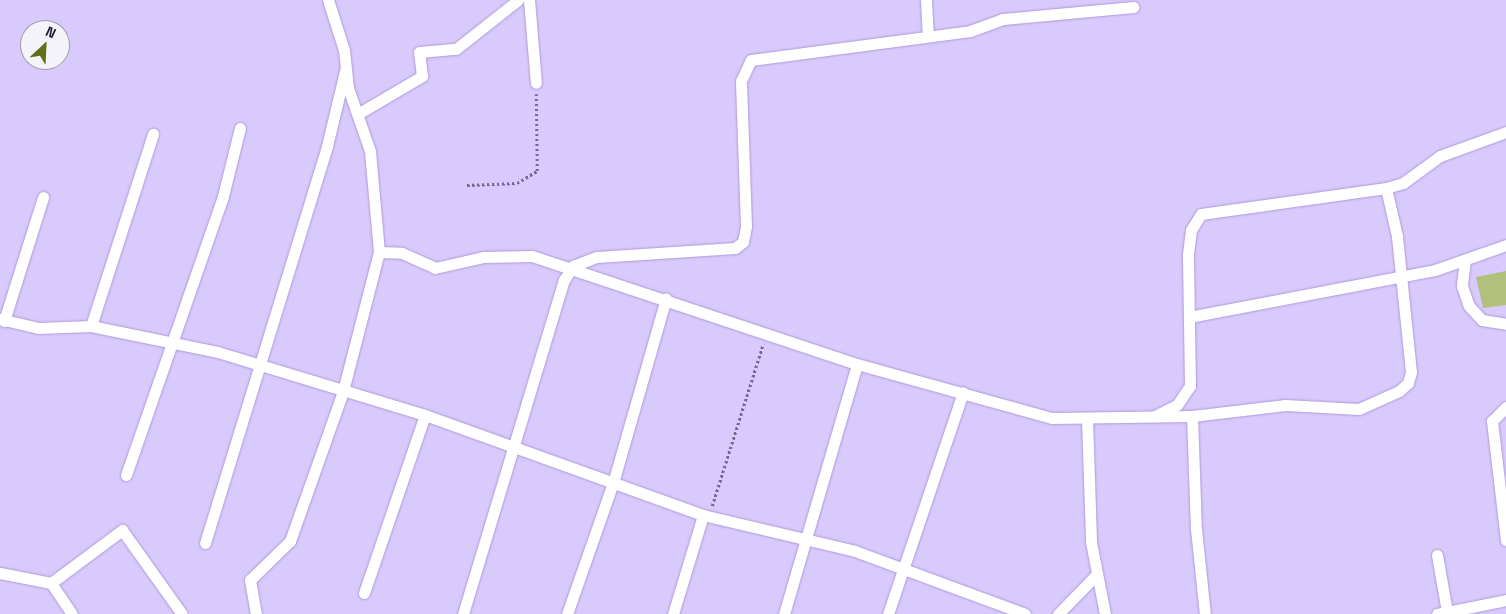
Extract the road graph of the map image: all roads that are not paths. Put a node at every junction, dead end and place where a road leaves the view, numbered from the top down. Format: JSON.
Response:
{"nodes":[{"id":1,"x":328,"y":0,"type":"edge"},
{"id":2,"x":518,"y":0,"type":"edge"},
{"id":3,"x":529,"y":0,"type":"edge"},
{"id":4,"x":926,"y":0,"type":"edge"},
{"id":5,"x":1133,"y":7,"type":"dead end"},
{"id":6,"x":928,"y":34,"type":"junction"},
{"id":7,"x":346,"y":70,"type":"junction"},
{"id":8,"x":536,"y":83,"type":"road end"},
{"id":9,"x":360,"y":112,"type":"junction"},
{"id":10,"x":240,"y":128,"type":"dead end"},
{"id":11,"x":1506,"y":132,"type":"edge"},
{"id":12,"x":153,"y":134,"type":"dead end"},
{"id":13,"x":1386,"y":188,"type":"junction"},
{"id":14,"x":43,"y":197,"type":"dead end"},
{"id":15,"x":1506,"y":245,"type":"edge"},
{"id":16,"x":379,"y":252,"type":"junction"},
{"id":17,"x":1465,"y":260,"type":"junction"},
{"id":18,"x":573,"y":266,"type":"junction"},
{"id":19,"x":1398,"y":278,"type":"junction"},
{"id":20,"x":666,"y":298,"type":"junction"},
{"id":21,"x":1189,"y":317,"type":"junction"},
{"id":22,"x":2,"y":320,"type":"edge"},
{"id":23,"x":1506,"y":324,"type":"edge"},
{"id":24,"x":92,"y":326,"type":"junction"},
{"id":25,"x":176,"y":340,"type":"junction"},
{"id":26,"x":857,"y":364,"type":"junction"},
{"id":27,"x":260,"y":367,"type":"junction"},
{"id":28,"x":343,"y":391,"type":"junction"},
{"id":29,"x":963,"y":392,"type":"junction"},
{"id":30,"x":1506,"y":407,"type":"edge"},
{"id":31,"x":425,"y":415,"type":"junction"},
{"id":32,"x":1192,"y":416,"type":"junction"},
{"id":33,"x":1152,"y":418,"type":"junction"},
{"id":34,"x":1087,"y":419,"type":"junction"},
{"id":35,"x":515,"y":445,"type":"junction"},
{"id":36,"x":126,"y":475,"type":"dead end"},
{"id":37,"x":613,"y":483,"type":"junction"},
{"id":38,"x":706,"y":516,"type":"junction"},
{"id":39,"x":807,"y":540,"type":"junction"},
{"id":40,"x":1506,"y":540,"type":"edge"},
{"id":41,"x":205,"y":543,"type":"dead end"},
{"id":42,"x":1437,"y":555,"type":"dead end"},
{"id":43,"x":902,"y":570,"type":"junction"},
{"id":44,"x":0,"y":572,"type":"edge"},
{"id":45,"x":1096,"y":575,"type":"junction"},
{"id":46,"x":51,"y":583,"type":"junction"},
{"id":47,"x":364,"y":593,"type":"dead end"},
{"id":48,"x":1506,"y":600,"type":"edge"},
{"id":49,"x":1442,"y":613,"type":"edge"},
{"id":50,"x":72,"y":614,"type":"edge"},
{"id":51,"x":182,"y":614,"type":"edge"},
{"id":52,"x":256,"y":614,"type":"edge"},
{"id":53,"x":463,"y":614,"type":"edge"},
{"id":54,"x":567,"y":614,"type":"edge"},
{"id":55,"x":672,"y":614,"type":"edge"},
{"id":56,"x":784,"y":614,"type":"edge"},
{"id":57,"x":888,"y":614,"type":"edge"},
{"id":58,"x":1025,"y":614,"type":"edge"},
{"id":59,"x":1058,"y":614,"type":"edge"},
{"id":60,"x":1105,"y":614,"type":"edge"},
{"id":61,"x":1205,"y":614,"type":"edge"}],
"edges":[{"from":1,"to":7,"type":"street"},
{"from":2,"to":9,"type":"street"},
{"from":3,"to":8,"type":"street"},
{"from":4,"to":6,"type":"street"},
{"from":5,"to":6,"type":"street"},
{"from":6,"to":18,"type":"street"},
{"from":7,"to":9,"type":"street"},
{"from":7,"to":27,"type":"street"},
{"from":9,"to":16,"type":"street"},
{"from":10,"to":25,"type":"street"},
{"from":11,"to":13,"type":"street"},
{"from":12,"to":24,"type":"street"},
{"from":13,"to":19,"type":"street"},
{"from":13,"to":21,"type":"street"},
{"from":14,"to":22,"type":"street"},
{"from":15,"to":17,"type":"street"},
{"from":16,"to":18,"type":"street"},
{"from":16,"to":28,"type":"street"},
{"from":17,"to":19,"type":"street"},
{"from":17,"to":23,"type":"street"},
{"from":18,"to":20,"type":"street"},
{"from":18,"to":35,"type":"street"},
{"from":19,"to":21,"type":"street"},
{"from":19,"to":32,"type":"street"},
{"from":20,"to":26,"type":"street"},
{"from":20,"to":37,"type":"street"},
{"from":21,"to":33,"type":"street"},
{"from":22,"to":24,"type":"street"},
{"from":24,"to":25,"type":"street"},
{"from":25,"to":27,"type":"street"},
{"from":25,"to":36,"type":"street"},
{"from":26,"to":29,"type":"street"},
{"from":26,"to":39,"type":"street"},
{"from":27,"to":28,"type":"street"},
{"from":27,"to":41,"type":"street"},
{"from":28,"to":31,"type":"street"},
{"from":28,"to":52,"type":"street"},
{"from":29,"to":34,"type":"street"},
{"from":29,"to":43,"type":"street"},
{"from":30,"to":40,"type":"street"},
{"from":31,"to":35,"type":"street"},
{"from":31,"to":47,"type":"street"},
{"from":32,"to":33,"type":"street"},
{"from":32,"to":61,"type":"street"},
{"from":33,"to":34,"type":"street"},
{"from":34,"to":45,"type":"street"},
{"from":35,"to":37,"type":"street"},
{"from":35,"to":53,"type":"street"},
{"from":37,"to":38,"type":"street"},
{"from":37,"to":54,"type":"street"},
{"from":38,"to":39,"type":"street"},
{"from":38,"to":55,"type":"street"},
{"from":39,"to":43,"type":"street"},
{"from":39,"to":56,"type":"street"},
{"from":42,"to":49,"type":"street"},
{"from":43,"to":57,"type":"street"},
{"from":43,"to":58,"type":"street"},
{"from":44,"to":46,"type":"street"},
{"from":45,"to":59,"type":"street"},
{"from":45,"to":60,"type":"street"},
{"from":46,"to":50,"type":"street"},
{"from":46,"to":51,"type":"street"},
{"from":48,"to":49,"type":"street"}]}
